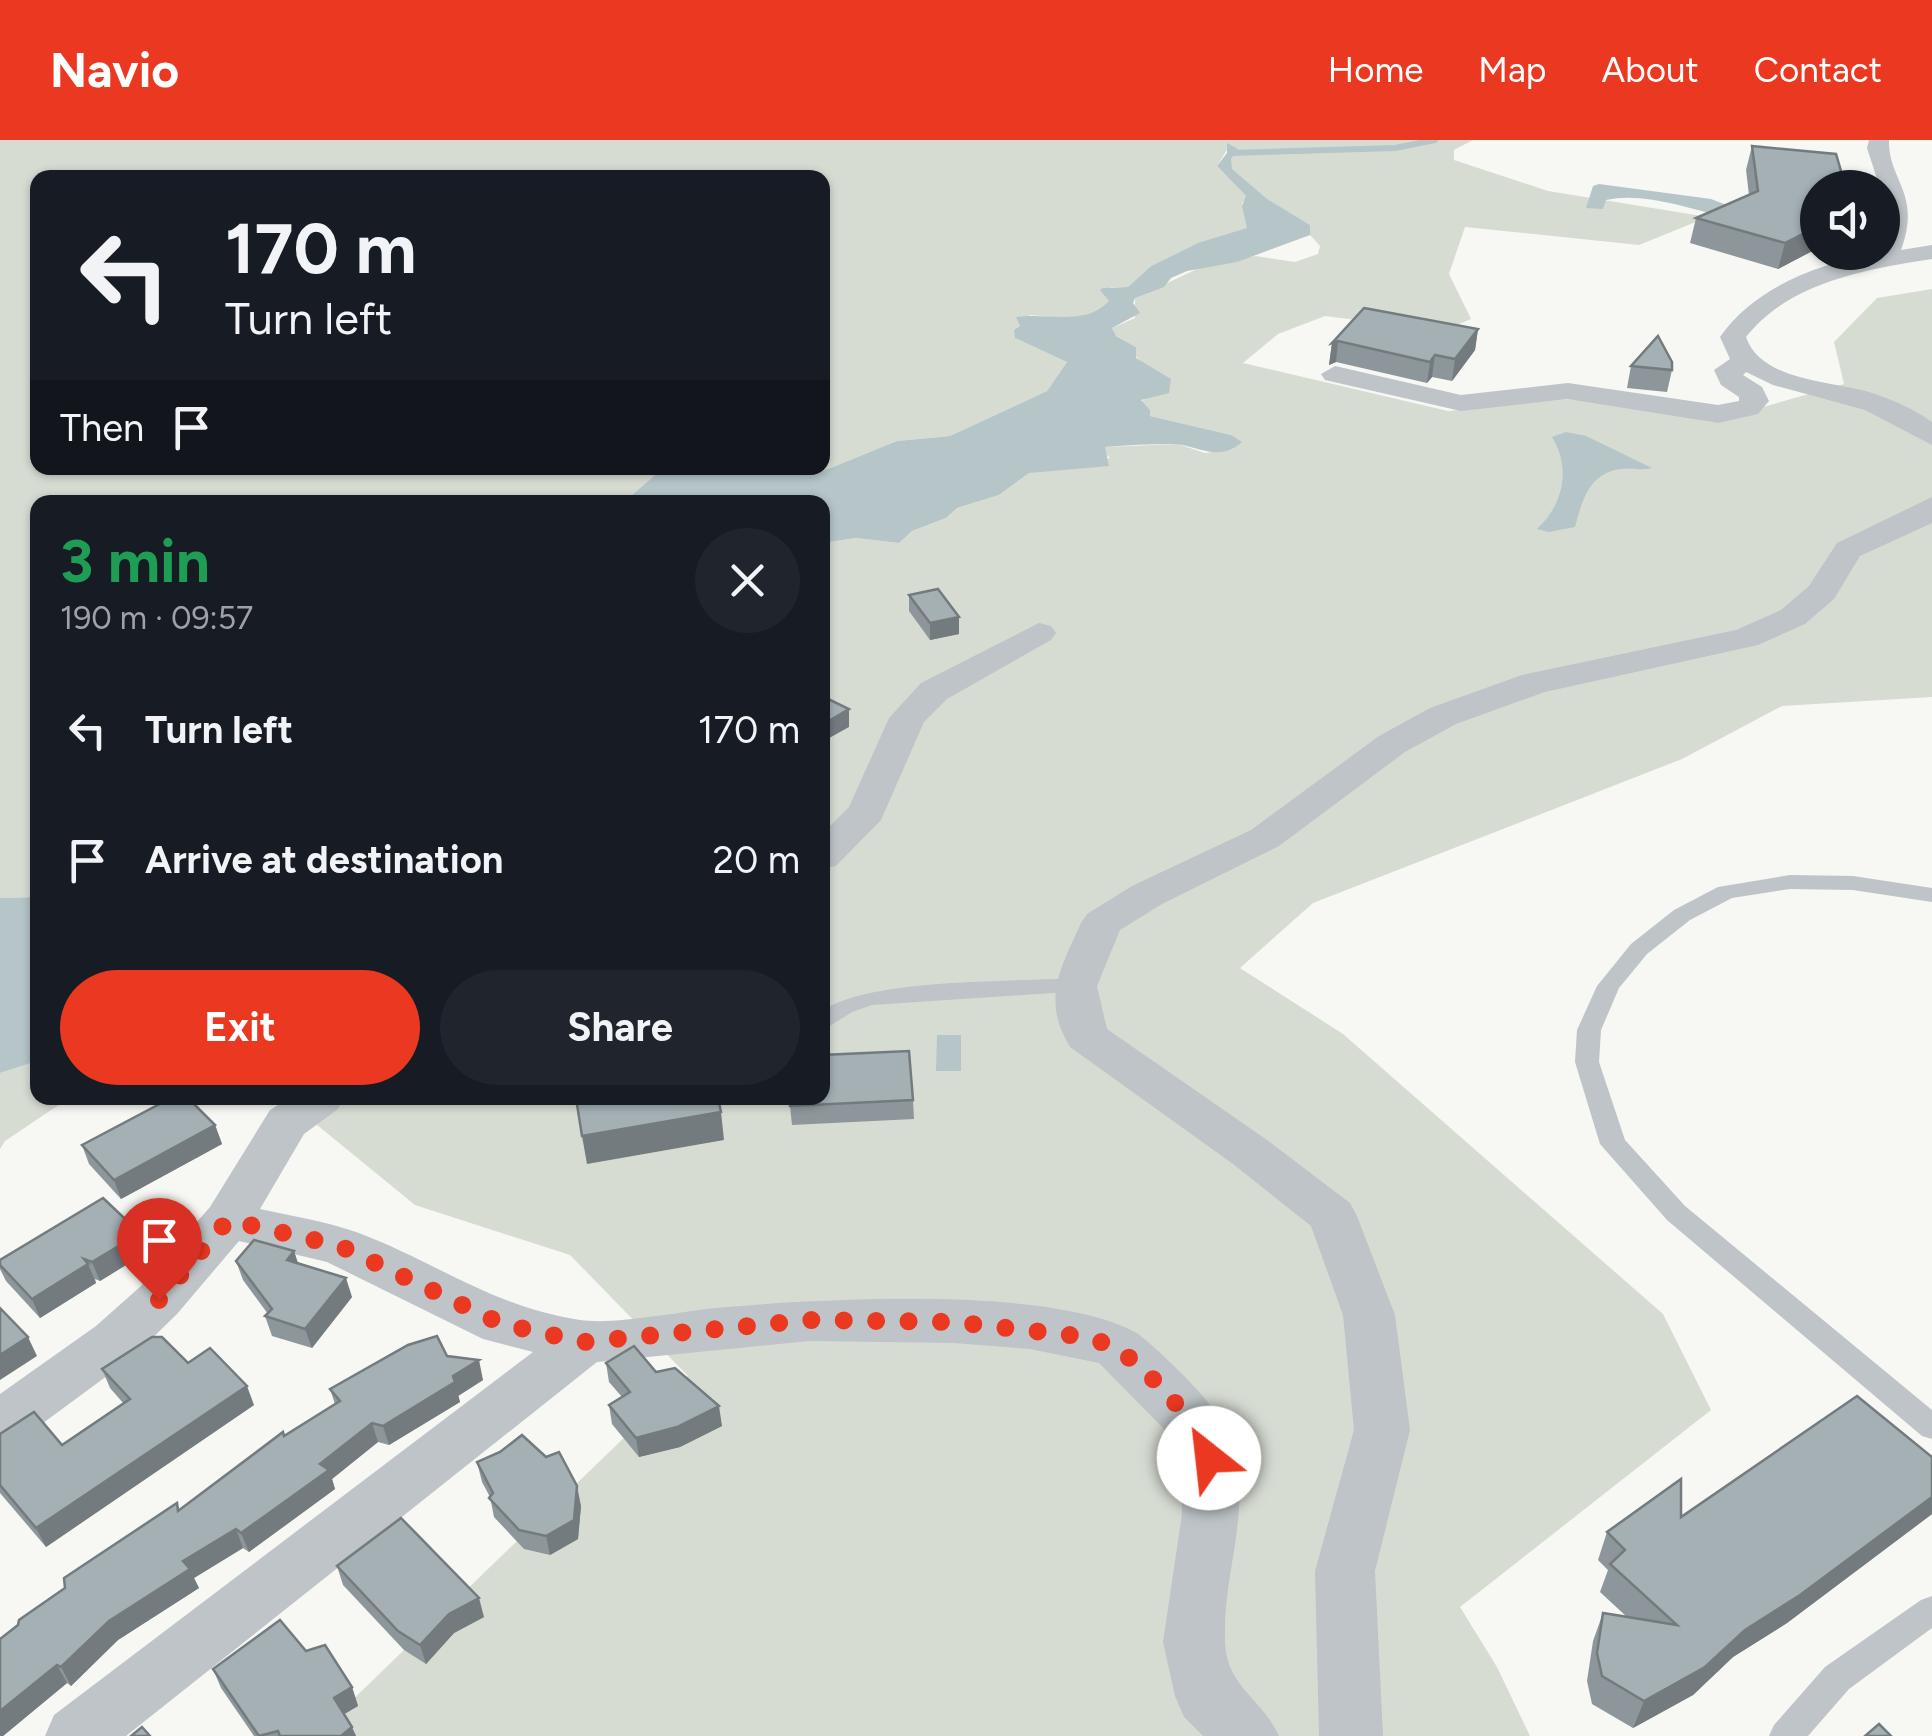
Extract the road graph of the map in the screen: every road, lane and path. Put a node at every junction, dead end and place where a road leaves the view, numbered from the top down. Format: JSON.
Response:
{"nodes":[{"id":1,"x":1879,"y":140,"type":"edge"},
{"id":2,"x":1887,"y":170,"type":"edge"},
{"id":3,"x":1932,"y":252,"type":"edge"},
{"id":4,"x":1900,"y":257,"type":"edge"},
{"id":5,"x":1852,"y":270,"type":"edge"},
{"id":6,"x":1747,"y":362,"type":"junction"},
{"id":7,"x":1335,"y":374,"type":"dead end"},
{"id":8,"x":1932,"y":436,"type":"edge"},
{"id":9,"x":1932,"y":506,"type":"edge"},
{"id":10,"x":1039,"y":632,"type":"dead end"},
{"id":11,"x":830,"y":849,"type":"edge"},
{"id":12,"x":1932,"y":895,"type":"edge"},
{"id":13,"x":1076,"y":986,"type":"junction"},
{"id":14,"x":830,"y":1018,"type":"edge"},
{"id":15,"x":311,"y":1105,"type":"edge"},
{"id":16,"x":228,"y":1220,"type":"junction"},
{"id":17,"x":584,"y":1342,"type":"junction"},
{"id":18,"x":0,"y":1424,"type":"edge"},
{"id":19,"x":1932,"y":1428,"type":"edge"},
{"id":20,"x":1932,"y":1610,"type":"edge"},
{"id":21,"x":77,"y":1736,"type":"edge"},
{"id":22,"x":1247,"y":1736,"type":"edge"},
{"id":23,"x":1351,"y":1736,"type":"edge"},
{"id":24,"x":1786,"y":1736,"type":"edge"}],
"edges":[{"from":1,"to":2,"type":"street"},
{"from":3,"to":4,"type":"street"},
{"from":5,"to":6,"type":"street"},
{"from":6,"to":7,"type":"street"},
{"from":6,"to":8,"type":"street"},
{"from":9,"to":13,"type":"street"},
{"from":10,"to":11,"type":"street"},
{"from":12,"to":19,"type":"lane"},
{"from":13,"to":14,"type":"lane"},
{"from":13,"to":23,"type":"street"},
{"from":15,"to":16,"type":"street"},
{"from":16,"to":17,"type":"street"},
{"from":16,"to":18,"type":"street"},
{"from":17,"to":21,"type":"street"},
{"from":17,"to":22,"type":"street"},
{"from":20,"to":24,"type":"lane"}]}
